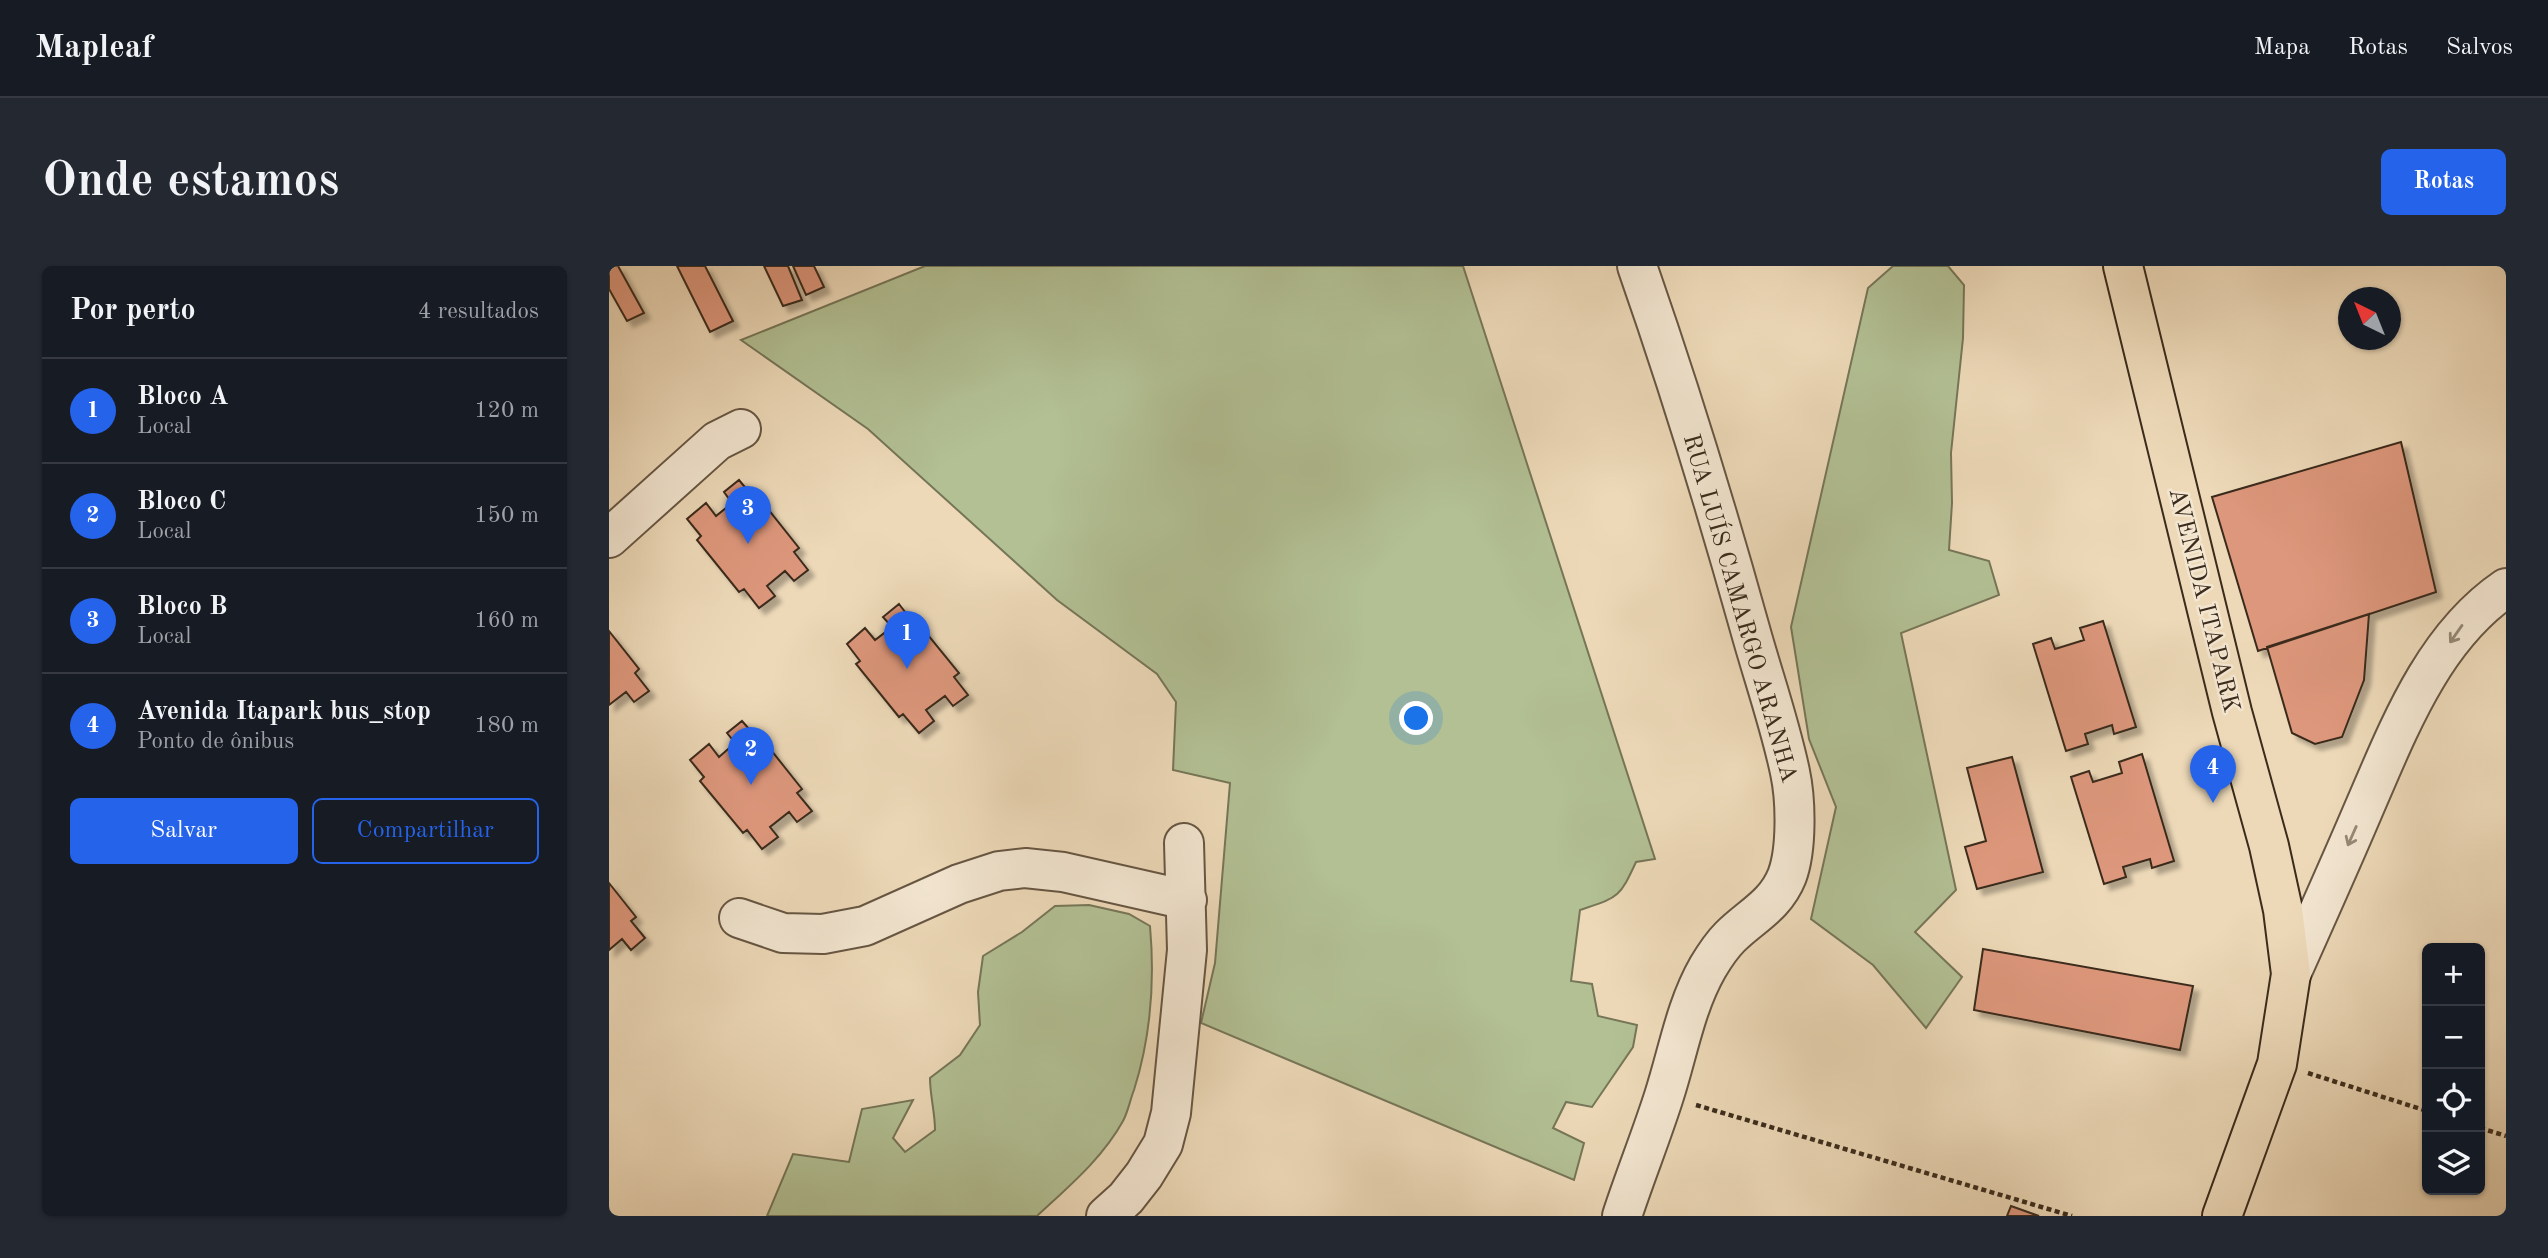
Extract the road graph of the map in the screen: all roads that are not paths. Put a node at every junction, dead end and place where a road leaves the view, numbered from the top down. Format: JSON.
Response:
{"nodes":[{"id":1,"x":1637,"y":266,"type":"edge"},
{"id":2,"x":2123,"y":266,"type":"edge"},
{"id":3,"x":741,"y":429,"type":"dead end"},
{"id":4,"x":609,"y":538,"type":"edge"},
{"id":5,"x":2506,"y":588,"type":"edge"},
{"id":6,"x":1184,"y":844,"type":"dead end"},
{"id":7,"x":1187,"y":900,"type":"junction"},
{"id":8,"x":740,"y":918,"type":"dead end"},
{"id":9,"x":2291,"y":974,"type":"junction"},
{"id":10,"x":1106,"y":1216,"type":"edge"},
{"id":11,"x":1622,"y":1216,"type":"edge"},
{"id":12,"x":2222,"y":1216,"type":"edge"}],
"edges":[{"from":1,"to":11,"type":"street","name":"RUA LUÍS CAMARGO ARANHA"},
{"from":2,"to":9,"type":"main road","name":"AVENIDA ITAPARK"},
{"from":3,"to":4,"type":"street"},
{"from":5,"to":9,"type":"street","one_way":true},
{"from":6,"to":7,"type":"street"},
{"from":7,"to":8,"type":"street"},
{"from":7,"to":10,"type":"street"},
{"from":9,"to":12,"type":"main road","name":"AVENIDA ITAPARK"}]}
